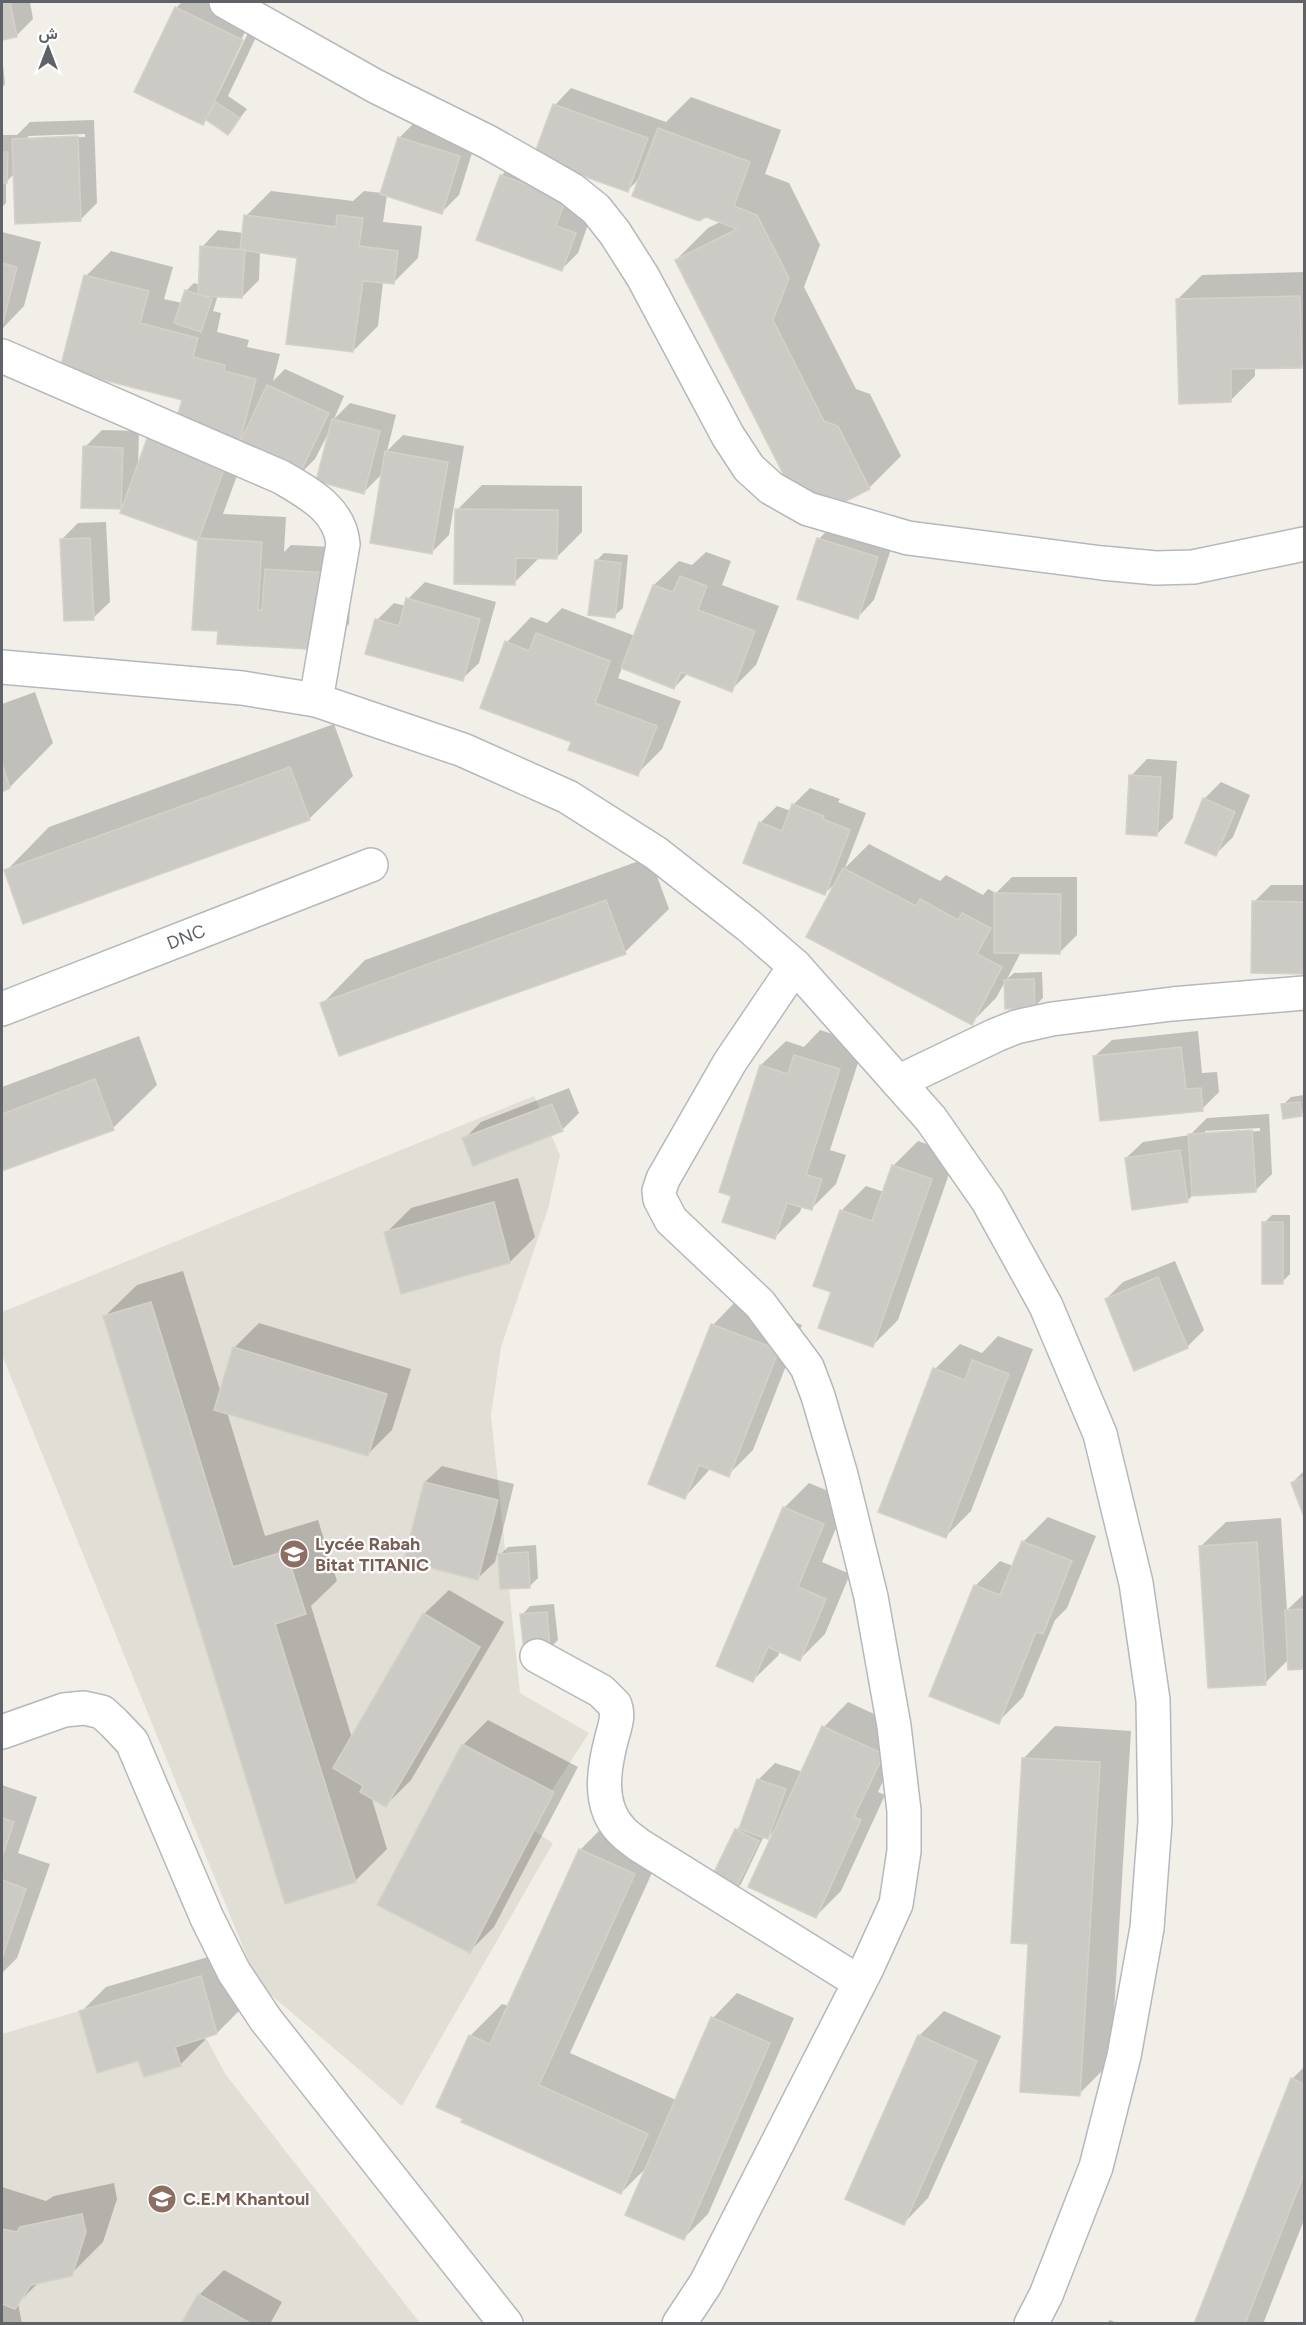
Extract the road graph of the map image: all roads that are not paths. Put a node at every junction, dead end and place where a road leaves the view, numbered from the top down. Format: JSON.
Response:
{"nodes":[{"id":1,"x":226,"y":2,"type":"edge"},
{"id":2,"x":2,"y":356,"type":"edge"},
{"id":3,"x":1305,"y":544,"type":"edge"},
{"id":4,"x":2,"y":667,"type":"edge"},
{"id":5,"x":316,"y":700,"type":"junction"},
{"id":6,"x":371,"y":865,"type":"dead end"},
{"id":7,"x":795,"y":966,"type":"junction"},
{"id":8,"x":1305,"y":993,"type":"edge"},
{"id":9,"x":2,"y":1009,"type":"edge"},
{"id":10,"x":898,"y":1082,"type":"junction"},
{"id":11,"x":537,"y":1656,"type":"dead end"},
{"id":12,"x":2,"y":1731,"type":"edge"},
{"id":13,"x":859,"y":1982,"type":"junction"},
{"id":14,"x":506,"y":2324,"type":"edge"},
{"id":15,"x":679,"y":2324,"type":"edge"},
{"id":16,"x":1031,"y":2324,"type":"edge"}],
"edges":[{"from":1,"to":3,"type":"street"},
{"from":2,"to":5,"type":"street"},
{"from":4,"to":5,"type":"street"},
{"from":5,"to":7,"type":"street"},
{"from":6,"to":9,"type":"street","name":"DNC"},
{"from":7,"to":10,"type":"street"},
{"from":7,"to":13,"type":"street"},
{"from":8,"to":10,"type":"street"},
{"from":10,"to":16,"type":"street"},
{"from":11,"to":13,"type":"street"},
{"from":12,"to":14,"type":"street"},
{"from":13,"to":15,"type":"street"}]}
